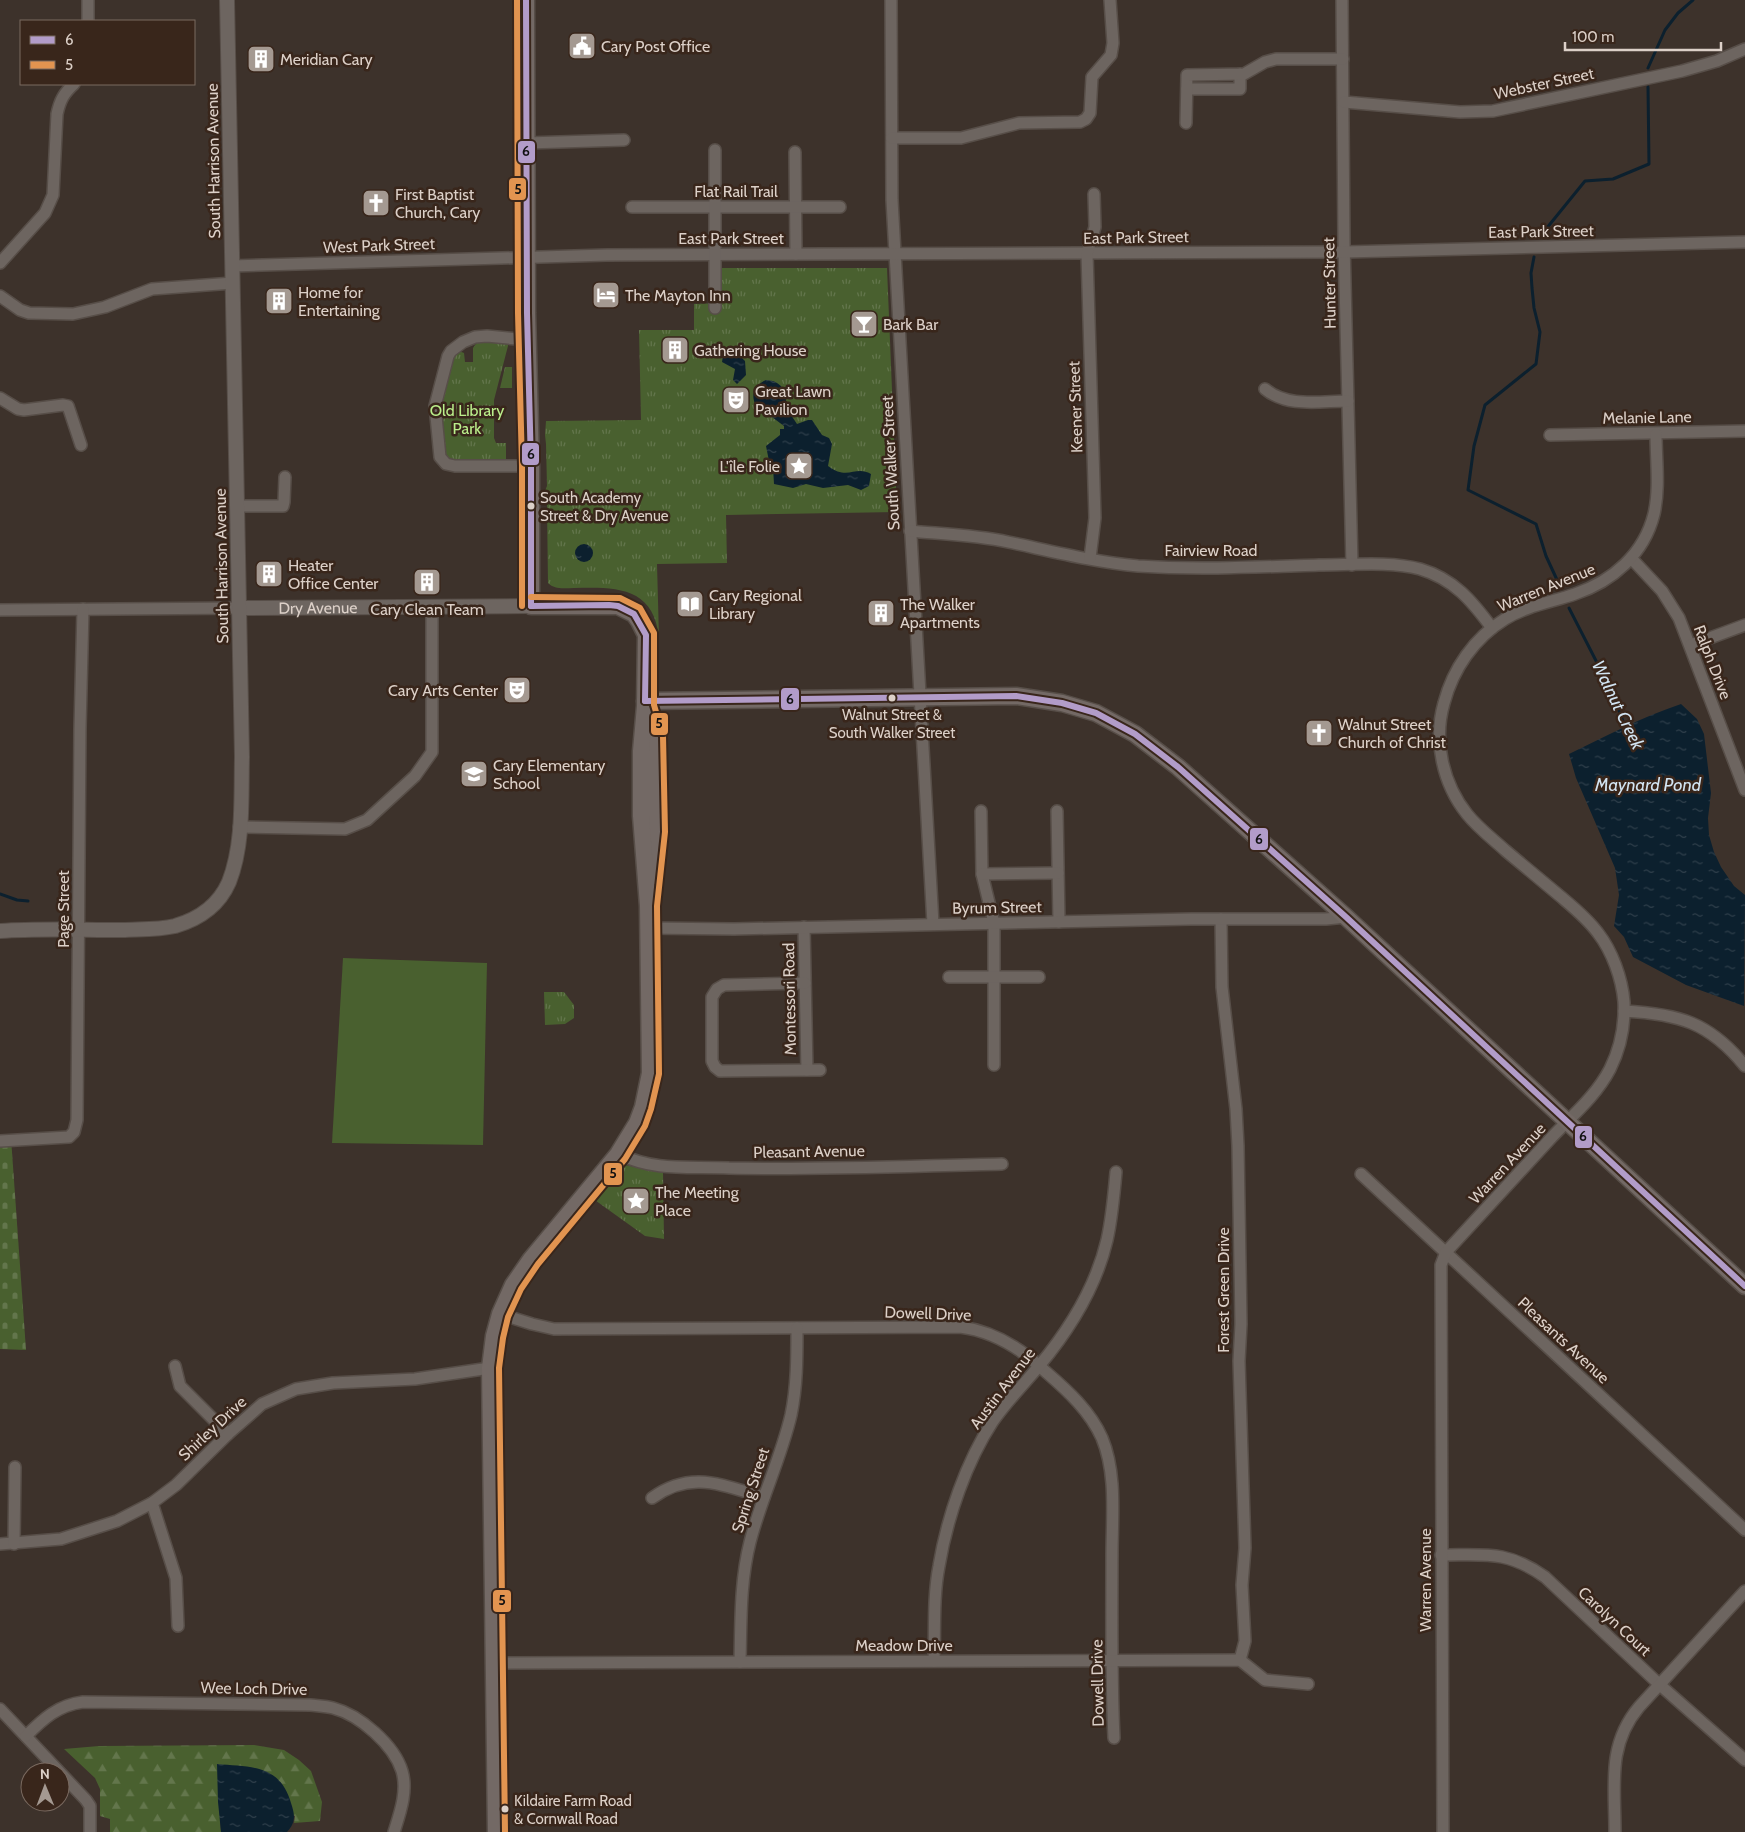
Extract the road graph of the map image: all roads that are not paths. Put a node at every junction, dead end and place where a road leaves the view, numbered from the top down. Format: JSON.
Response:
{"nodes":[{"id":1,"x":88,"y":0,"type":"edge"},
{"id":2,"x":227,"y":0,"type":"edge"},
{"id":3,"x":526,"y":0,"type":"edge"},
{"id":4,"x":891,"y":0,"type":"edge"},
{"id":5,"x":1110,"y":0,"type":"edge"},
{"id":6,"x":1342,"y":0,"type":"edge"},
{"id":7,"x":88,"y":20,"type":"edge"},
{"id":8,"x":1745,"y":49,"type":"edge"},
{"id":9,"x":1343,"y":59,"type":"junction"},
{"id":10,"x":73,"y":85,"type":"edge"},
{"id":11,"x":1344,"y":102,"type":"junction"},
{"id":12,"x":1186,"y":123,"type":"dead end"},
{"id":13,"x":892,"y":138,"type":"junction"},
{"id":14,"x":624,"y":140,"type":"dead end"},
{"id":15,"x":527,"y":143,"type":"junction"},
{"id":16,"x":715,"y":150,"type":"dead end"},
{"id":17,"x":795,"y":152,"type":"dead end"},
{"id":18,"x":1094,"y":194,"type":"dead end"},
{"id":19,"x":632,"y":207,"type":"dead end"},
{"id":20,"x":840,"y":207,"type":"dead end"},
{"id":21,"x":714,"y":208,"type":"junction"},
{"id":22,"x":795,"y":208,"type":"junction"},
{"id":23,"x":1745,"y":242,"type":"edge"},
{"id":24,"x":1345,"y":252,"type":"junction"},
{"id":25,"x":714,"y":254,"type":"junction"},
{"id":26,"x":796,"y":254,"type":"junction"},
{"id":27,"x":895,"y":254,"type":"junction"},
{"id":28,"x":1087,"y":254,"type":"junction"},
{"id":29,"x":527,"y":257,"type":"junction"},
{"id":30,"x":0,"y":264,"type":"edge"},
{"id":31,"x":232,"y":266,"type":"junction"},
{"id":32,"x":232,"y":284,"type":"junction"},
{"id":33,"x":0,"y":296,"type":"edge"},
{"id":34,"x":715,"y":308,"type":"dead end"},
{"id":35,"x":527,"y":340,"type":"junction"},
{"id":36,"x":1265,"y":389,"type":"dead end"},
{"id":37,"x":0,"y":398,"type":"edge"},
{"id":38,"x":1348,"y":400,"type":"junction"},
{"id":39,"x":1745,"y":432,"type":"edge"},
{"id":40,"x":1656,"y":434,"type":"junction"},
{"id":41,"x":1550,"y":435,"type":"dead end"},
{"id":42,"x":81,"y":446,"type":"dead end"},
{"id":43,"x":531,"y":466,"type":"junction"},
{"id":44,"x":285,"y":477,"type":"dead end"},
{"id":45,"x":237,"y":506,"type":"junction"},
{"id":46,"x":910,"y":531,"type":"junction"},
{"id":47,"x":1090,"y":558,"type":"junction"},
{"id":48,"x":1631,"y":558,"type":"junction"},
{"id":49,"x":1352,"y":565,"type":"junction"},
{"id":50,"x":432,"y":606,"type":"junction"},
{"id":51,"x":531,"y":606,"type":"junction"},
{"id":52,"x":239,"y":608,"type":"junction"},
{"id":53,"x":83,"y":609,"type":"junction"},
{"id":54,"x":0,"y":610,"type":"edge"},
{"id":55,"x":1745,"y":625,"type":"edge"},
{"id":56,"x":1492,"y":628,"type":"junction"},
{"id":57,"x":1691,"y":645,"type":"junction"},
{"id":58,"x":921,"y":697,"type":"junction"},
{"id":59,"x":645,"y":703,"type":"junction"},
{"id":60,"x":1745,"y":790,"type":"edge"},
{"id":61,"x":981,"y":811,"type":"dead end"},
{"id":62,"x":1058,"y":812,"type":"dead end"},
{"id":63,"x":240,"y":827,"type":"junction"},
{"id":64,"x":1058,"y":873,"type":"junction"},
{"id":65,"x":982,"y":874,"type":"junction"},
{"id":66,"x":1346,"y":916,"type":"junction"},
{"id":67,"x":1221,"y":919,"type":"junction"},
{"id":68,"x":1059,"y":922,"type":"junction"},
{"id":69,"x":994,"y":923,"type":"junction"},
{"id":70,"x":932,"y":924,"type":"junction"},
{"id":71,"x":804,"y":927,"type":"junction"},
{"id":72,"x":648,"y":928,"type":"junction"},
{"id":73,"x":79,"y":930,"type":"junction"},
{"id":74,"x":0,"y":931,"type":"edge"},
{"id":75,"x":949,"y":977,"type":"dead end"},
{"id":76,"x":994,"y":977,"type":"junction"},
{"id":77,"x":1039,"y":977,"type":"dead end"},
{"id":78,"x":805,"y":983,"type":"junction"},
{"id":79,"x":1624,"y":1011,"type":"junction"},
{"id":80,"x":994,"y":1065,"type":"dead end"},
{"id":81,"x":1745,"y":1066,"type":"edge"},
{"id":82,"x":806,"y":1070,"type":"junction"},
{"id":83,"x":820,"y":1070,"type":"dead end"},
{"id":84,"x":1568,"y":1122,"type":"junction"},
{"id":85,"x":0,"y":1141,"type":"edge"},
{"id":86,"x":618,"y":1154,"type":"junction"},
{"id":87,"x":1002,"y":1164,"type":"dead end"},
{"id":88,"x":1116,"y":1172,"type":"dead end"},
{"id":89,"x":1361,"y":1174,"type":"dead end"},
{"id":90,"x":1446,"y":1252,"type":"junction"},
{"id":91,"x":1745,"y":1286,"type":"edge"},
{"id":92,"x":500,"y":1314,"type":"junction"},
{"id":93,"x":797,"y":1328,"type":"junction"},
{"id":94,"x":175,"y":1366,"type":"dead end"},
{"id":95,"x":1040,"y":1366,"type":"junction"},
{"id":96,"x":490,"y":1368,"type":"junction"},
{"id":97,"x":228,"y":1434,"type":"junction"},
{"id":98,"x":15,"y":1467,"type":"dead end"},
{"id":99,"x":764,"y":1497,"type":"junction"},
{"id":100,"x":652,"y":1498,"type":"dead end"},
{"id":101,"x":152,"y":1503,"type":"junction"},
{"id":102,"x":1745,"y":1530,"type":"edge"},
{"id":103,"x":0,"y":1544,"type":"edge"},
{"id":104,"x":14,"y":1544,"type":"junction"},
{"id":105,"x":1441,"y":1555,"type":"junction"},
{"id":106,"x":1745,"y":1591,"type":"edge"},
{"id":107,"x":178,"y":1626,"type":"dead end"},
{"id":108,"x":1240,"y":1660,"type":"junction"},
{"id":109,"x":934,"y":1661,"type":"junction"},
{"id":110,"x":1112,"y":1661,"type":"junction"},
{"id":111,"x":740,"y":1662,"type":"junction"},
{"id":112,"x":493,"y":1663,"type":"junction"},
{"id":113,"x":1308,"y":1684,"type":"dead end"},
{"id":114,"x":1660,"y":1685,"type":"junction"},
{"id":115,"x":0,"y":1709,"type":"edge"},
{"id":116,"x":26,"y":1736,"type":"junction"},
{"id":117,"x":1114,"y":1738,"type":"dead end"},
{"id":118,"x":1745,"y":1760,"type":"edge"},
{"id":119,"x":90,"y":1832,"type":"edge"},
{"id":120,"x":394,"y":1832,"type":"edge"},
{"id":121,"x":496,"y":1832,"type":"edge"},
{"id":122,"x":1443,"y":1832,"type":"edge"},
{"id":123,"x":1615,"y":1832,"type":"edge"}],
"edges":[{"from":1,"to":7,"type":"street"},
{"from":2,"to":31,"type":"street","name":"South Harrison Avenue"},
{"from":3,"to":15,"type":"main road"},
{"from":4,"to":13,"type":"street","name":"South Walker Street"},
{"from":5,"to":13,"type":"street"},
{"from":6,"to":9,"type":"street","name":"Hunter Street"},
{"from":8,"to":11,"type":"street","name":"Webster Street"},
{"from":9,"to":11,"type":"street","name":"Hunter Street"},
{"from":9,"to":12,"type":"street"},
{"from":10,"to":30,"type":"street"},
{"from":11,"to":24,"type":"street","name":"Hunter Street"},
{"from":13,"to":27,"type":"street","name":"South Walker Street"},
{"from":14,"to":15,"type":"street"},
{"from":15,"to":29,"type":"main road"},
{"from":16,"to":21,"type":"street"},
{"from":17,"to":22,"type":"street"},
{"from":18,"to":28,"type":"street","name":"Keener Street"},
{"from":19,"to":21,"type":"street","name":"Flat Rail Trail"},
{"from":20,"to":22,"type":"street","name":"Flat Rail Trail"},
{"from":21,"to":22,"type":"street","name":"Flat Rail Trail"},
{"from":21,"to":25,"type":"street"},
{"from":22,"to":26,"type":"street"},
{"from":23,"to":24,"type":"street","name":"East Park Street"},
{"from":24,"to":28,"type":"street","name":"East Park Street"},
{"from":24,"to":38,"type":"street","name":"Hunter Street"},
{"from":25,"to":26,"type":"street","name":"East Park Street"},
{"from":25,"to":29,"type":"street","name":"East Park Street"},
{"from":25,"to":34,"type":"street"},
{"from":26,"to":27,"type":"street","name":"East Park Street"},
{"from":27,"to":28,"type":"street","name":"East Park Street"},
{"from":27,"to":46,"type":"street","name":"South Walker Street"},
{"from":28,"to":47,"type":"street","name":"Keener Street"},
{"from":29,"to":31,"type":"street","name":"West Park Street"},
{"from":29,"to":35,"type":"main road"},
{"from":31,"to":32,"type":"street","name":"South Harrison Avenue"},
{"from":32,"to":33,"type":"street"},
{"from":32,"to":45,"type":"street","name":"South Harrison Avenue"},
{"from":35,"to":43,"type":"main road"},
{"from":35,"to":43,"type":"street"},
{"from":36,"to":38,"type":"street"},
{"from":37,"to":42,"type":"street"},
{"from":38,"to":49,"type":"street","name":"Hunter Street"},
{"from":39,"to":40,"type":"street","name":"Melanie Lane"},
{"from":40,"to":41,"type":"street","name":"Melanie Lane"},
{"from":40,"to":48,"type":"street","name":"Warren Avenue"},
{"from":43,"to":51,"type":"main road"},
{"from":44,"to":45,"type":"street"},
{"from":45,"to":52,"type":"street","name":"South Harrison Avenue"},
{"from":46,"to":47,"type":"street","name":"Fairview Road"},
{"from":46,"to":58,"type":"street","name":"South Walker Street"},
{"from":47,"to":49,"type":"street","name":"Fairview Road"},
{"from":48,"to":56,"type":"street","name":"Warren Avenue"},
{"from":48,"to":57,"type":"street","name":"Ralph Drive"},
{"from":49,"to":56,"type":"street","name":"Fairview Road"},
{"from":50,"to":51,"type":"street","name":"Dry Avenue"},
{"from":50,"to":52,"type":"street","name":"Dry Avenue"},
{"from":50,"to":63,"type":"street"},
{"from":51,"to":59,"type":"main road","name":"Dry Avenue"},
{"from":52,"to":53,"type":"street","name":"Dry Avenue"},
{"from":52,"to":63,"type":"street","name":"South Harrison Avenue"},
{"from":53,"to":54,"type":"street","name":"Dry Avenue"},
{"from":53,"to":73,"type":"street","name":"Page Street"},
{"from":55,"to":57,"type":"street"},
{"from":56,"to":79,"type":"street","name":"Warren Avenue"},
{"from":57,"to":60,"type":"street","name":"Ralph Drive"},
{"from":58,"to":59,"type":"main road"},
{"from":58,"to":66,"type":"main road"},
{"from":58,"to":70,"type":"street","name":"South Walker Street"},
{"from":59,"to":72,"type":"main road"},
{"from":61,"to":65,"type":"street"},
{"from":62,"to":64,"type":"street"},
{"from":63,"to":73,"type":"street","name":"South Harrison Avenue"},
{"from":64,"to":65,"type":"street"},
{"from":64,"to":68,"type":"street"},
{"from":65,"to":69,"type":"street"},
{"from":66,"to":67,"type":"street","name":"Byrum Street"},
{"from":66,"to":84,"type":"main road"},
{"from":67,"to":68,"type":"street","name":"Byrum Street"},
{"from":67,"to":108,"type":"street","name":"Forest Green Drive"},
{"from":68,"to":69,"type":"street","name":"Byrum Street"},
{"from":69,"to":70,"type":"street","name":"Byrum Street"},
{"from":69,"to":76,"type":"street"},
{"from":70,"to":71,"type":"street","name":"Byrum Street"},
{"from":71,"to":72,"type":"street","name":"Byrum Street"},
{"from":71,"to":78,"type":"street","name":"Montessori Road"},
{"from":72,"to":86,"type":"main road"},
{"from":73,"to":74,"type":"street","name":"South Harrison Avenue"},
{"from":73,"to":85,"type":"street","name":"Page Street"},
{"from":75,"to":76,"type":"street"},
{"from":76,"to":77,"type":"street"},
{"from":76,"to":80,"type":"street"},
{"from":78,"to":82,"type":"street","name":"Montessori Road"},
{"from":78,"to":82,"type":"street"},
{"from":79,"to":81,"type":"street"},
{"from":79,"to":84,"type":"street","name":"Warren Avenue"},
{"from":82,"to":83,"type":"street"},
{"from":84,"to":90,"type":"street","name":"Warren Avenue"},
{"from":84,"to":91,"type":"main road"},
{"from":86,"to":87,"type":"street","name":"Pleasant Avenue"},
{"from":86,"to":92,"type":"main road"},
{"from":88,"to":95,"type":"street","name":"Austin Avenue"},
{"from":89,"to":90,"type":"street","name":"Pleasants Avenue"},
{"from":90,"to":102,"type":"street","name":"Pleasants Avenue"},
{"from":90,"to":105,"type":"street","name":"Warren Avenue"},
{"from":92,"to":93,"type":"street","name":"Dowell Drive"},
{"from":92,"to":96,"type":"main road"},
{"from":93,"to":95,"type":"street","name":"Dowell Drive"},
{"from":93,"to":99,"type":"street","name":"Spring Street"},
{"from":94,"to":97,"type":"street"},
{"from":95,"to":109,"type":"street","name":"Austin Avenue"},
{"from":95,"to":110,"type":"street","name":"Dowell Drive"},
{"from":96,"to":97,"type":"street","name":"Shirley Drive"},
{"from":96,"to":112,"type":"main road"},
{"from":97,"to":101,"type":"street","name":"Shirley Drive"},
{"from":98,"to":104,"type":"street"},
{"from":99,"to":100,"type":"street"},
{"from":99,"to":111,"type":"street","name":"Spring Street"},
{"from":101,"to":104,"type":"street","name":"Shirley Drive"},
{"from":101,"to":107,"type":"street"},
{"from":103,"to":104,"type":"street","name":"Shirley Drive"},
{"from":105,"to":114,"type":"street","name":"Carolyn Court"},
{"from":105,"to":122,"type":"street","name":"Warren Avenue"},
{"from":106,"to":114,"type":"street"},
{"from":108,"to":110,"type":"street","name":"Meadow Drive"},
{"from":108,"to":113,"type":"street"},
{"from":109,"to":110,"type":"street","name":"Meadow Drive"},
{"from":109,"to":111,"type":"street","name":"Meadow Drive"},
{"from":110,"to":117,"type":"street","name":"Dowell Drive"},
{"from":111,"to":112,"type":"street","name":"Meadow Drive"},
{"from":112,"to":121,"type":"main road"},
{"from":114,"to":118,"type":"street","name":"Carolyn Court"},
{"from":114,"to":123,"type":"street"},
{"from":115,"to":116,"type":"street"},
{"from":116,"to":119,"type":"street"},
{"from":116,"to":120,"type":"street","name":"Wee Loch Drive"}]}
